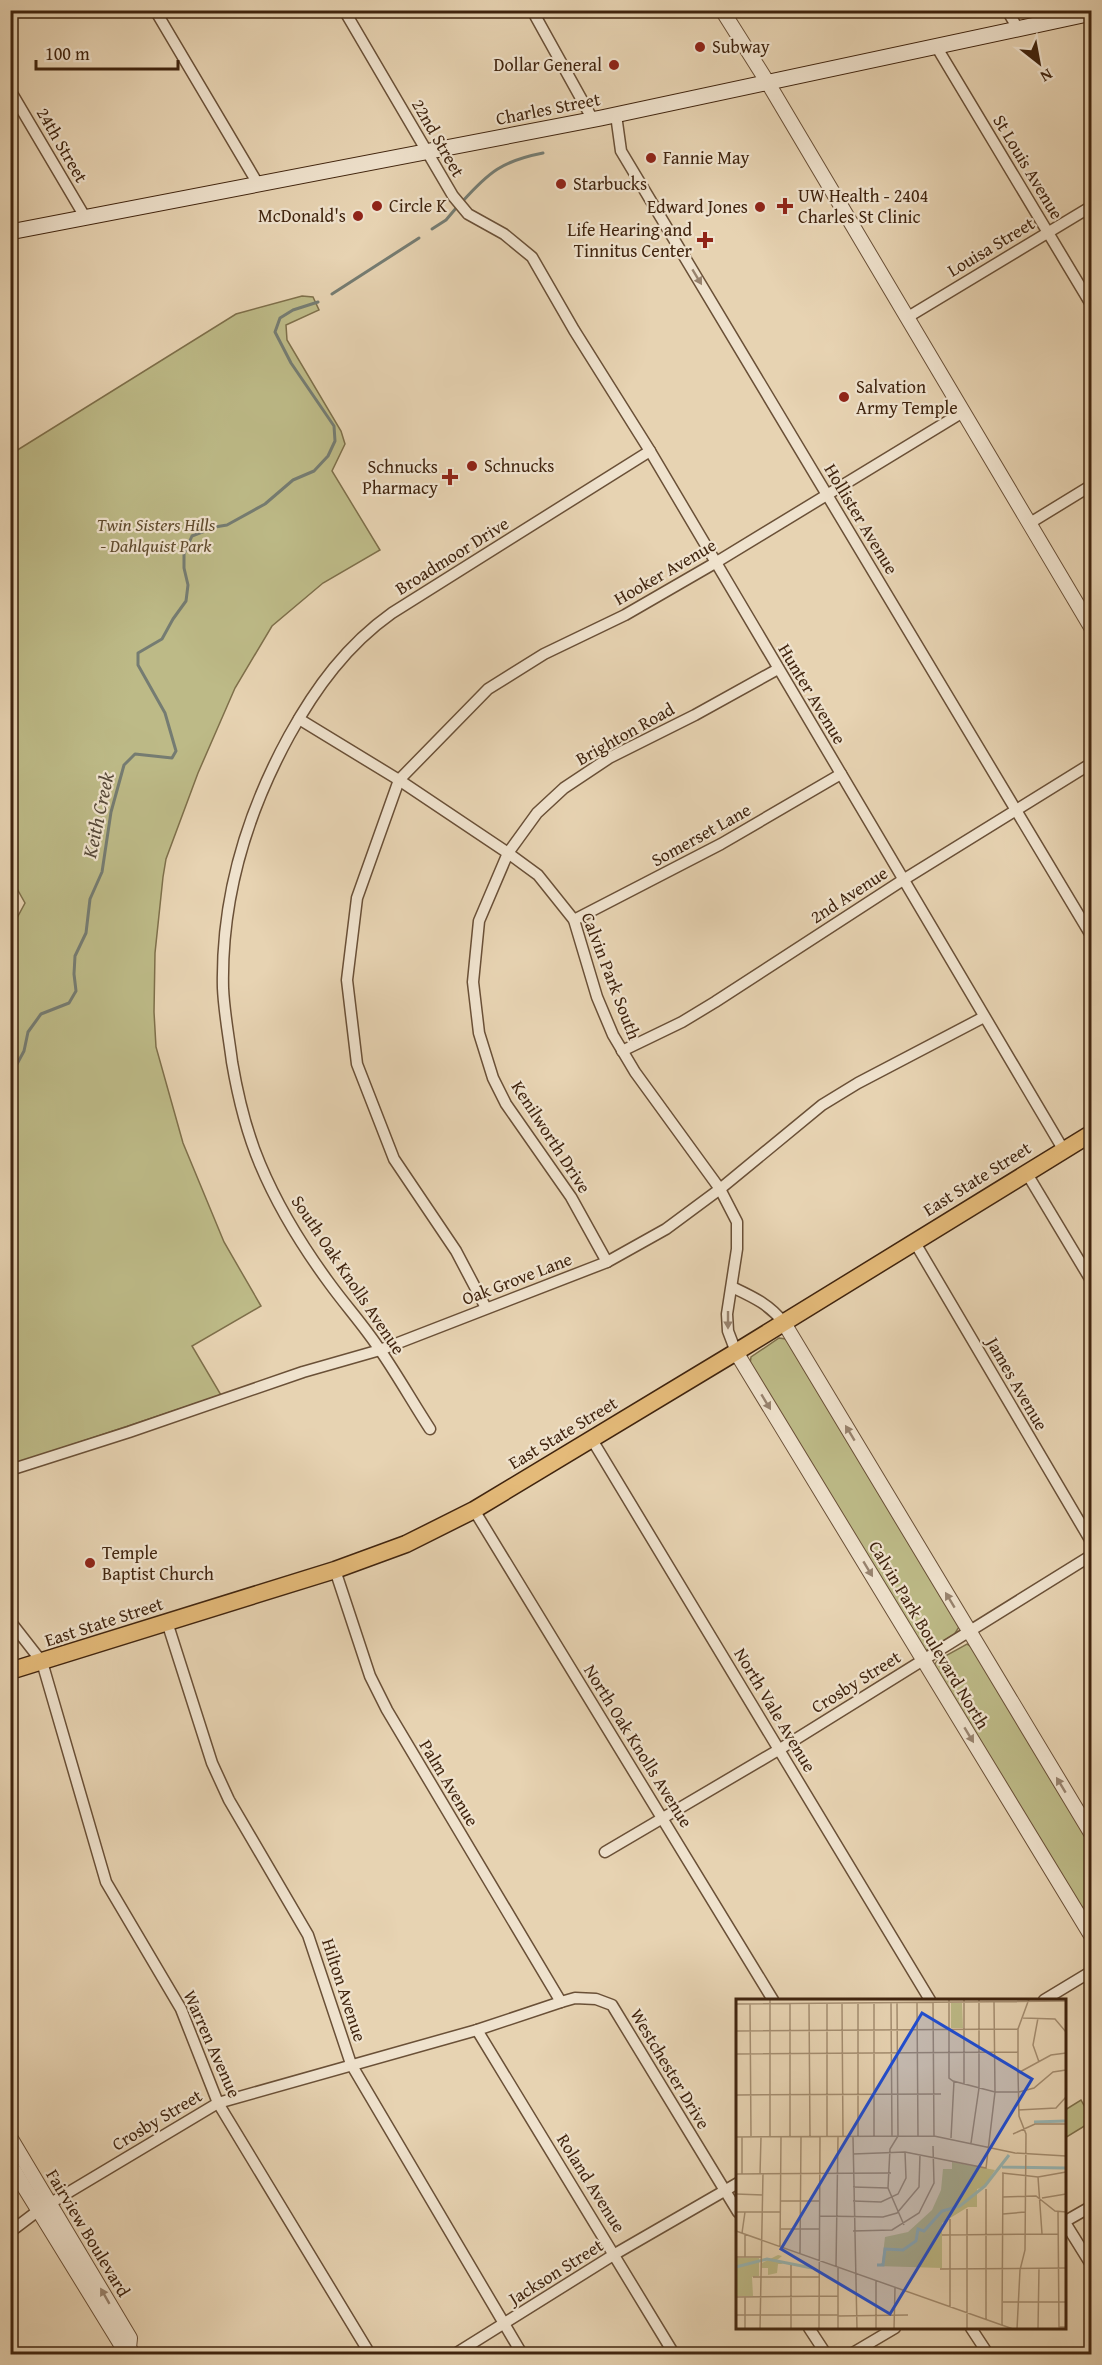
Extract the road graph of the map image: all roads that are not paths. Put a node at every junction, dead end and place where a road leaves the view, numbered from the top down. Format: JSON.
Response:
{"nodes":[{"id":1,"x":154,"y":10,"type":"edge"},
{"id":2,"x":344,"y":10,"type":"edge"},
{"id":3,"x":532,"y":10,"type":"edge"},
{"id":4,"x":723,"y":10,"type":"edge"},
{"id":5,"x":1007,"y":10,"type":"edge"},
{"id":6,"x":1092,"y":13,"type":"edge"},
{"id":7,"x":1018,"y":29,"type":"junction"},
{"id":8,"x":936,"y":46,"type":"junction"},
{"id":9,"x":768,"y":83,"type":"junction"},
{"id":10,"x":10,"y":90,"type":"edge"},
{"id":11,"x":616,"y":115,"type":"junction"},
{"id":12,"x":593,"y":120,"type":"junction"},
{"id":13,"x":428,"y":152,"type":"junction"},
{"id":14,"x":258,"y":184,"type":"junction"},
{"id":15,"x":1092,"y":206,"type":"edge"},
{"id":16,"x":85,"y":217,"type":"junction"},
{"id":17,"x":10,"y":232,"type":"edge"},
{"id":18,"x":1048,"y":232,"type":"junction"},
{"id":19,"x":532,"y":256,"type":"joint"},
{"id":20,"x":1092,"y":306,"type":"edge"},
{"id":21,"x":908,"y":317,"type":"junction"},
{"id":22,"x":963,"y":412,"type":"junction"},
{"id":23,"x":650,"y":451,"type":"junction"},
{"id":24,"x":1092,"y":484,"type":"edge"},
{"id":25,"x":827,"y":494,"type":"junction"},
{"id":26,"x":1030,"y":523,"type":"junction"},
{"id":27,"x":715,"y":563,"type":"junction"},
{"id":28,"x":1092,"y":629,"type":"edge"},
{"id":29,"x":778,"y":669,"type":"junction"},
{"id":30,"x":299,"y":719,"type":"junction"},
{"id":31,"x":1092,"y":763,"type":"edge"},
{"id":32,"x":841,"y":774,"type":"junction"},
{"id":33,"x":399,"y":780,"type":"junction"},
{"id":34,"x":1016,"y":809,"type":"junction"},
{"id":35,"x":508,"y":853,"type":"junction"},
{"id":36,"x":903,"y":880,"type":"junction"},
{"id":37,"x":574,"y":920,"type":"junction"},
{"id":38,"x":1092,"y":937,"type":"edge"},
{"id":39,"x":984,"y":1017,"type":"junction"},
{"id":40,"x":622,"y":1051,"type":"junction"},
{"id":41,"x":1092,"y":1132,"type":"edge"},
{"id":42,"x":1063,"y":1149,"type":"junction"},
{"id":43,"x":1026,"y":1172,"type":"junction"},
{"id":44,"x":720,"y":1189,"type":"junction"},
{"id":45,"x":914,"y":1241,"type":"junction"},
{"id":46,"x":607,"y":1262,"type":"junction"},
{"id":47,"x":1092,"y":1282,"type":"edge"},
{"id":48,"x":732,"y":1287,"type":"junction"},
{"id":49,"x":486,"y":1308,"type":"junction"},
{"id":50,"x":784,"y":1323,"type":"junction"},
{"id":51,"x":380,"y":1350,"type":"junction"},
{"id":52,"x":736,"y":1352,"type":"junction"},
{"id":53,"x":430,"y":1429,"type":"dead end"},
{"id":54,"x":591,"y":1438,"type":"junction"},
{"id":55,"x":10,"y":1470,"type":"edge"},
{"id":56,"x":474,"y":1510,"type":"junction"},
{"id":57,"x":1092,"y":1543,"type":"edge"},
{"id":58,"x":1092,"y":1556,"type":"edge"},
{"id":59,"x":335,"y":1570,"type":"junction"},
{"id":60,"x":10,"y":1621,"type":"edge"},
{"id":61,"x":167,"y":1622,"type":"junction"},
{"id":62,"x":969,"y":1632,"type":"junction"},
{"id":63,"x":923,"y":1659,"type":"junction"},
{"id":64,"x":42,"y":1662,"type":"junction"},
{"id":65,"x":10,"y":1671,"type":"edge"},
{"id":66,"x":780,"y":1749,"type":"junction"},
{"id":67,"x":663,"y":1817,"type":"junction"},
{"id":68,"x":1092,"y":1835,"type":"edge"},
{"id":69,"x":605,"y":1852,"type":"dead end"},
{"id":70,"x":1092,"y":1937,"type":"edge"},
{"id":71,"x":1092,"y":1971,"type":"edge"},
{"id":72,"x":772,"y":1999,"type":"edge"},
{"id":73,"x":929,"y":1999,"type":"edge"},
{"id":74,"x":1047,"y":1999,"type":"edge"},
{"id":75,"x":561,"y":2002,"type":"junction"},
{"id":76,"x":612,"y":2005,"type":"joint"},
{"id":77,"x":477,"y":2030,"type":"junction"},
{"id":78,"x":351,"y":2064,"type":"junction"},
{"id":79,"x":218,"y":2103,"type":"junction"},
{"id":80,"x":10,"y":2137,"type":"edge"},
{"id":81,"x":10,"y":2164,"type":"edge"},
{"id":82,"x":736,"y":2184,"type":"edge"},
{"id":83,"x":724,"y":2191,"type":"junction"},
{"id":84,"x":1092,"y":2206,"type":"edge"},
{"id":85,"x":45,"y":2207,"type":"junction"},
{"id":86,"x":736,"y":2209,"type":"edge"},
{"id":87,"x":1066,"y":2220,"type":"edge"},
{"id":88,"x":1066,"y":2223,"type":"edge"},
{"id":89,"x":10,"y":2232,"type":"edge"},
{"id":90,"x":615,"y":2254,"type":"junction"},
{"id":91,"x":1092,"y":2266,"type":"edge"},
{"id":92,"x":504,"y":2324,"type":"junction"},
{"id":93,"x":810,"y":2329,"type":"edge"},
{"id":94,"x":893,"y":2329,"type":"edge"},
{"id":95,"x":972,"y":2329,"type":"edge"},
{"id":96,"x":127,"y":2352,"type":"edge"},
{"id":97,"x":370,"y":2355,"type":"edge"},
{"id":98,"x":455,"y":2355,"type":"edge"},
{"id":99,"x":522,"y":2355,"type":"edge"},
{"id":100,"x":674,"y":2355,"type":"edge"},
{"id":101,"x":826,"y":2355,"type":"edge"},
{"id":102,"x":851,"y":2355,"type":"edge"},
{"id":103,"x":988,"y":2355,"type":"edge"}],
"edges":[{"from":1,"to":14,"type":"street"},
{"from":2,"to":13,"type":"street","name":"22nd Street"},
{"from":3,"to":12,"type":"street"},
{"from":4,"to":9,"type":"street"},
{"from":5,"to":7,"type":"street"},
{"from":6,"to":7,"type":"main road","name":"Charles Street"},
{"from":7,"to":8,"type":"main road","name":"Charles Street"},
{"from":8,"to":9,"type":"main road","name":"Charles Street"},
{"from":8,"to":18,"type":"street","name":"St Louis Avenue"},
{"from":9,"to":11,"type":"main road","name":"Charles Street"},
{"from":9,"to":21,"type":"street"},
{"from":10,"to":16,"type":"street","name":"24th Street"},
{"from":11,"to":12,"type":"main road","name":"Charles Street"},
{"from":11,"to":25,"type":"street","name":"Hollister Avenue","one_way":true},
{"from":12,"to":13,"type":"main road","name":"Charles Street"},
{"from":13,"to":14,"type":"main road","name":"Charles Street"},
{"from":13,"to":19,"type":"street","name":"22nd Street"},
{"from":14,"to":16,"type":"main road","name":"Charles Street"},
{"from":15,"to":18,"type":"street","name":"Louisa Street"},
{"from":16,"to":17,"type":"main road","name":"Charles Street"},
{"from":18,"to":20,"type":"street","name":"St Louis Avenue"},
{"from":18,"to":21,"type":"street","name":"Louisa Street"},
{"from":19,"to":23,"type":"street","name":"Hunter Avenue"},
{"from":21,"to":22,"type":"street"},
{"from":22,"to":25,"type":"street","name":"Hooker Avenue"},
{"from":22,"to":26,"type":"street"},
{"from":23,"to":27,"type":"street","name":"Hunter Avenue"},
{"from":23,"to":30,"type":"street","name":"Broadmoor Drive"},
{"from":24,"to":26,"type":"street"},
{"from":25,"to":27,"type":"street","name":"Hooker Avenue"},
{"from":25,"to":34,"type":"street","name":"Hollister Avenue"},
{"from":26,"to":28,"type":"street"},
{"from":27,"to":29,"type":"street","name":"Hunter Avenue"},
{"from":27,"to":33,"type":"street","name":"Hooker Avenue"},
{"from":29,"to":32,"type":"street","name":"Hunter Avenue"},
{"from":29,"to":35,"type":"street","name":"Brighton Road"},
{"from":30,"to":33,"type":"street","name":"Calvin Park South"},
{"from":30,"to":51,"type":"street","name":"South Oak Knolls Avenue"},
{"from":31,"to":34,"type":"street","name":"2nd Avenue"},
{"from":32,"to":36,"type":"street","name":"Hunter Avenue"},
{"from":32,"to":37,"type":"street","name":"Somerset Lane"},
{"from":33,"to":35,"type":"street","name":"Calvin Park South"},
{"from":33,"to":49,"type":"street"},
{"from":34,"to":36,"type":"street","name":"2nd Avenue"},
{"from":34,"to":38,"type":"street","name":"Hollister Avenue"},
{"from":35,"to":37,"type":"street","name":"Calvin Park South"},
{"from":35,"to":46,"type":"street","name":"Kenilworth Drive"},
{"from":36,"to":39,"type":"street","name":"Hunter Avenue"},
{"from":36,"to":40,"type":"street","name":"2nd Avenue"},
{"from":37,"to":40,"type":"street","name":"Calvin Park South"},
{"from":39,"to":42,"type":"street","name":"Hunter Avenue"},
{"from":39,"to":44,"type":"street","name":"Oak Grove Lane"},
{"from":40,"to":44,"type":"street","name":"Calvin Park South"},
{"from":41,"to":42,"type":"main road","name":"East State Street"},
{"from":42,"to":43,"type":"main road","name":"East State Street"},
{"from":43,"to":45,"type":"main road","name":"East State Street"},
{"from":43,"to":47,"type":"street"},
{"from":44,"to":46,"type":"street","name":"Oak Grove Lane"},
{"from":44,"to":48,"type":"street","name":"Calvin Park South"},
{"from":45,"to":50,"type":"main road","name":"East State Street"},
{"from":45,"to":57,"type":"street","name":"James Avenue"},
{"from":46,"to":49,"type":"street","name":"Oak Grove Lane"},
{"from":48,"to":50,"type":"street"},
{"from":48,"to":52,"type":"street","name":"Calvin Park South","one_way":true},
{"from":49,"to":51,"type":"street","name":"Oak Grove Lane"},
{"from":50,"to":52,"type":"main road","name":"East State Street"},
{"from":62,"to":50,"type":"street","name":"Calvin Park Boulevard North","one_way":true},
{"from":51,"to":53,"type":"street","name":"South Oak Knolls Avenue"},
{"from":51,"to":55,"type":"street","name":"Oak Grove Lane"},
{"from":52,"to":54,"type":"main road","name":"East State Street"},
{"from":52,"to":63,"type":"street","name":"Calvin Park Boulevard North","one_way":true},
{"from":54,"to":56,"type":"main road","name":"East State Street"},
{"from":54,"to":66,"type":"street","name":"North Vale Avenue"},
{"from":56,"to":59,"type":"main road","name":"East State Street"},
{"from":56,"to":67,"type":"street","name":"North Oak Knolls Avenue"},
{"from":58,"to":62,"type":"street","name":"Crosby Street"},
{"from":59,"to":61,"type":"main road","name":"East State Street"},
{"from":59,"to":75,"type":"street","name":"Palm Avenue"},
{"from":60,"to":64,"type":"street"},
{"from":61,"to":64,"type":"main road","name":"East State Street"},
{"from":61,"to":78,"type":"street","name":"Hilton Avenue"},
{"from":62,"to":63,"type":"street","name":"Crosby Street"},
{"from":68,"to":62,"type":"street","name":"Calvin Park Boulevard North","one_way":true},
{"from":63,"to":66,"type":"street","name":"Crosby Street"},
{"from":63,"to":70,"type":"street","name":"Calvin Park Boulevard North","one_way":true},
{"from":64,"to":65,"type":"main road","name":"East State Street"},
{"from":64,"to":79,"type":"street","name":"Warren Avenue"},
{"from":66,"to":67,"type":"street","name":"Crosby Street"},
{"from":66,"to":73,"type":"street","name":"North Vale Avenue"},
{"from":67,"to":69,"type":"street","name":"Crosby Street"},
{"from":67,"to":72,"type":"street","name":"North Oak Knolls Avenue"},
{"from":71,"to":74,"type":"street"},
{"from":75,"to":76,"type":"street","name":"Crosby Street"},
{"from":75,"to":77,"type":"street","name":"Crosby Street"},
{"from":76,"to":83,"type":"street","name":"Westchester Drive"},
{"from":77,"to":78,"type":"street","name":"Crosby Street"},
{"from":77,"to":90,"type":"street","name":"Roland Avenue"},
{"from":78,"to":79,"type":"street","name":"Crosby Street"},
{"from":78,"to":92,"type":"street","name":"Hilton Avenue"},
{"from":79,"to":85,"type":"street","name":"Crosby Street"},
{"from":79,"to":97,"type":"street","name":"Warren Avenue"},
{"from":80,"to":85,"type":"street","name":"Fairview Boulevard"},
{"from":81,"to":85,"type":"street","name":"Fairview Boulevard"},
{"from":82,"to":83,"type":"street","name":"Jackson Street"},
{"from":83,"to":86,"type":"street","name":"Westchester Drive"},
{"from":83,"to":90,"type":"street","name":"Jackson Street"},
{"from":84,"to":87,"type":"street"},
{"from":85,"to":89,"type":"street","name":"Crosby Street"},
{"from":85,"to":96,"type":"street","name":"Fairview Boulevard"},
{"from":88,"to":91,"type":"street"},
{"from":90,"to":92,"type":"street","name":"Jackson Street"},
{"from":90,"to":100,"type":"street","name":"Roland Avenue"},
{"from":92,"to":98,"type":"street","name":"Jackson Street"},
{"from":92,"to":99,"type":"street","name":"Hilton Avenue"},
{"from":93,"to":101,"type":"street"},
{"from":94,"to":102,"type":"street"},
{"from":95,"to":103,"type":"street"}]}
